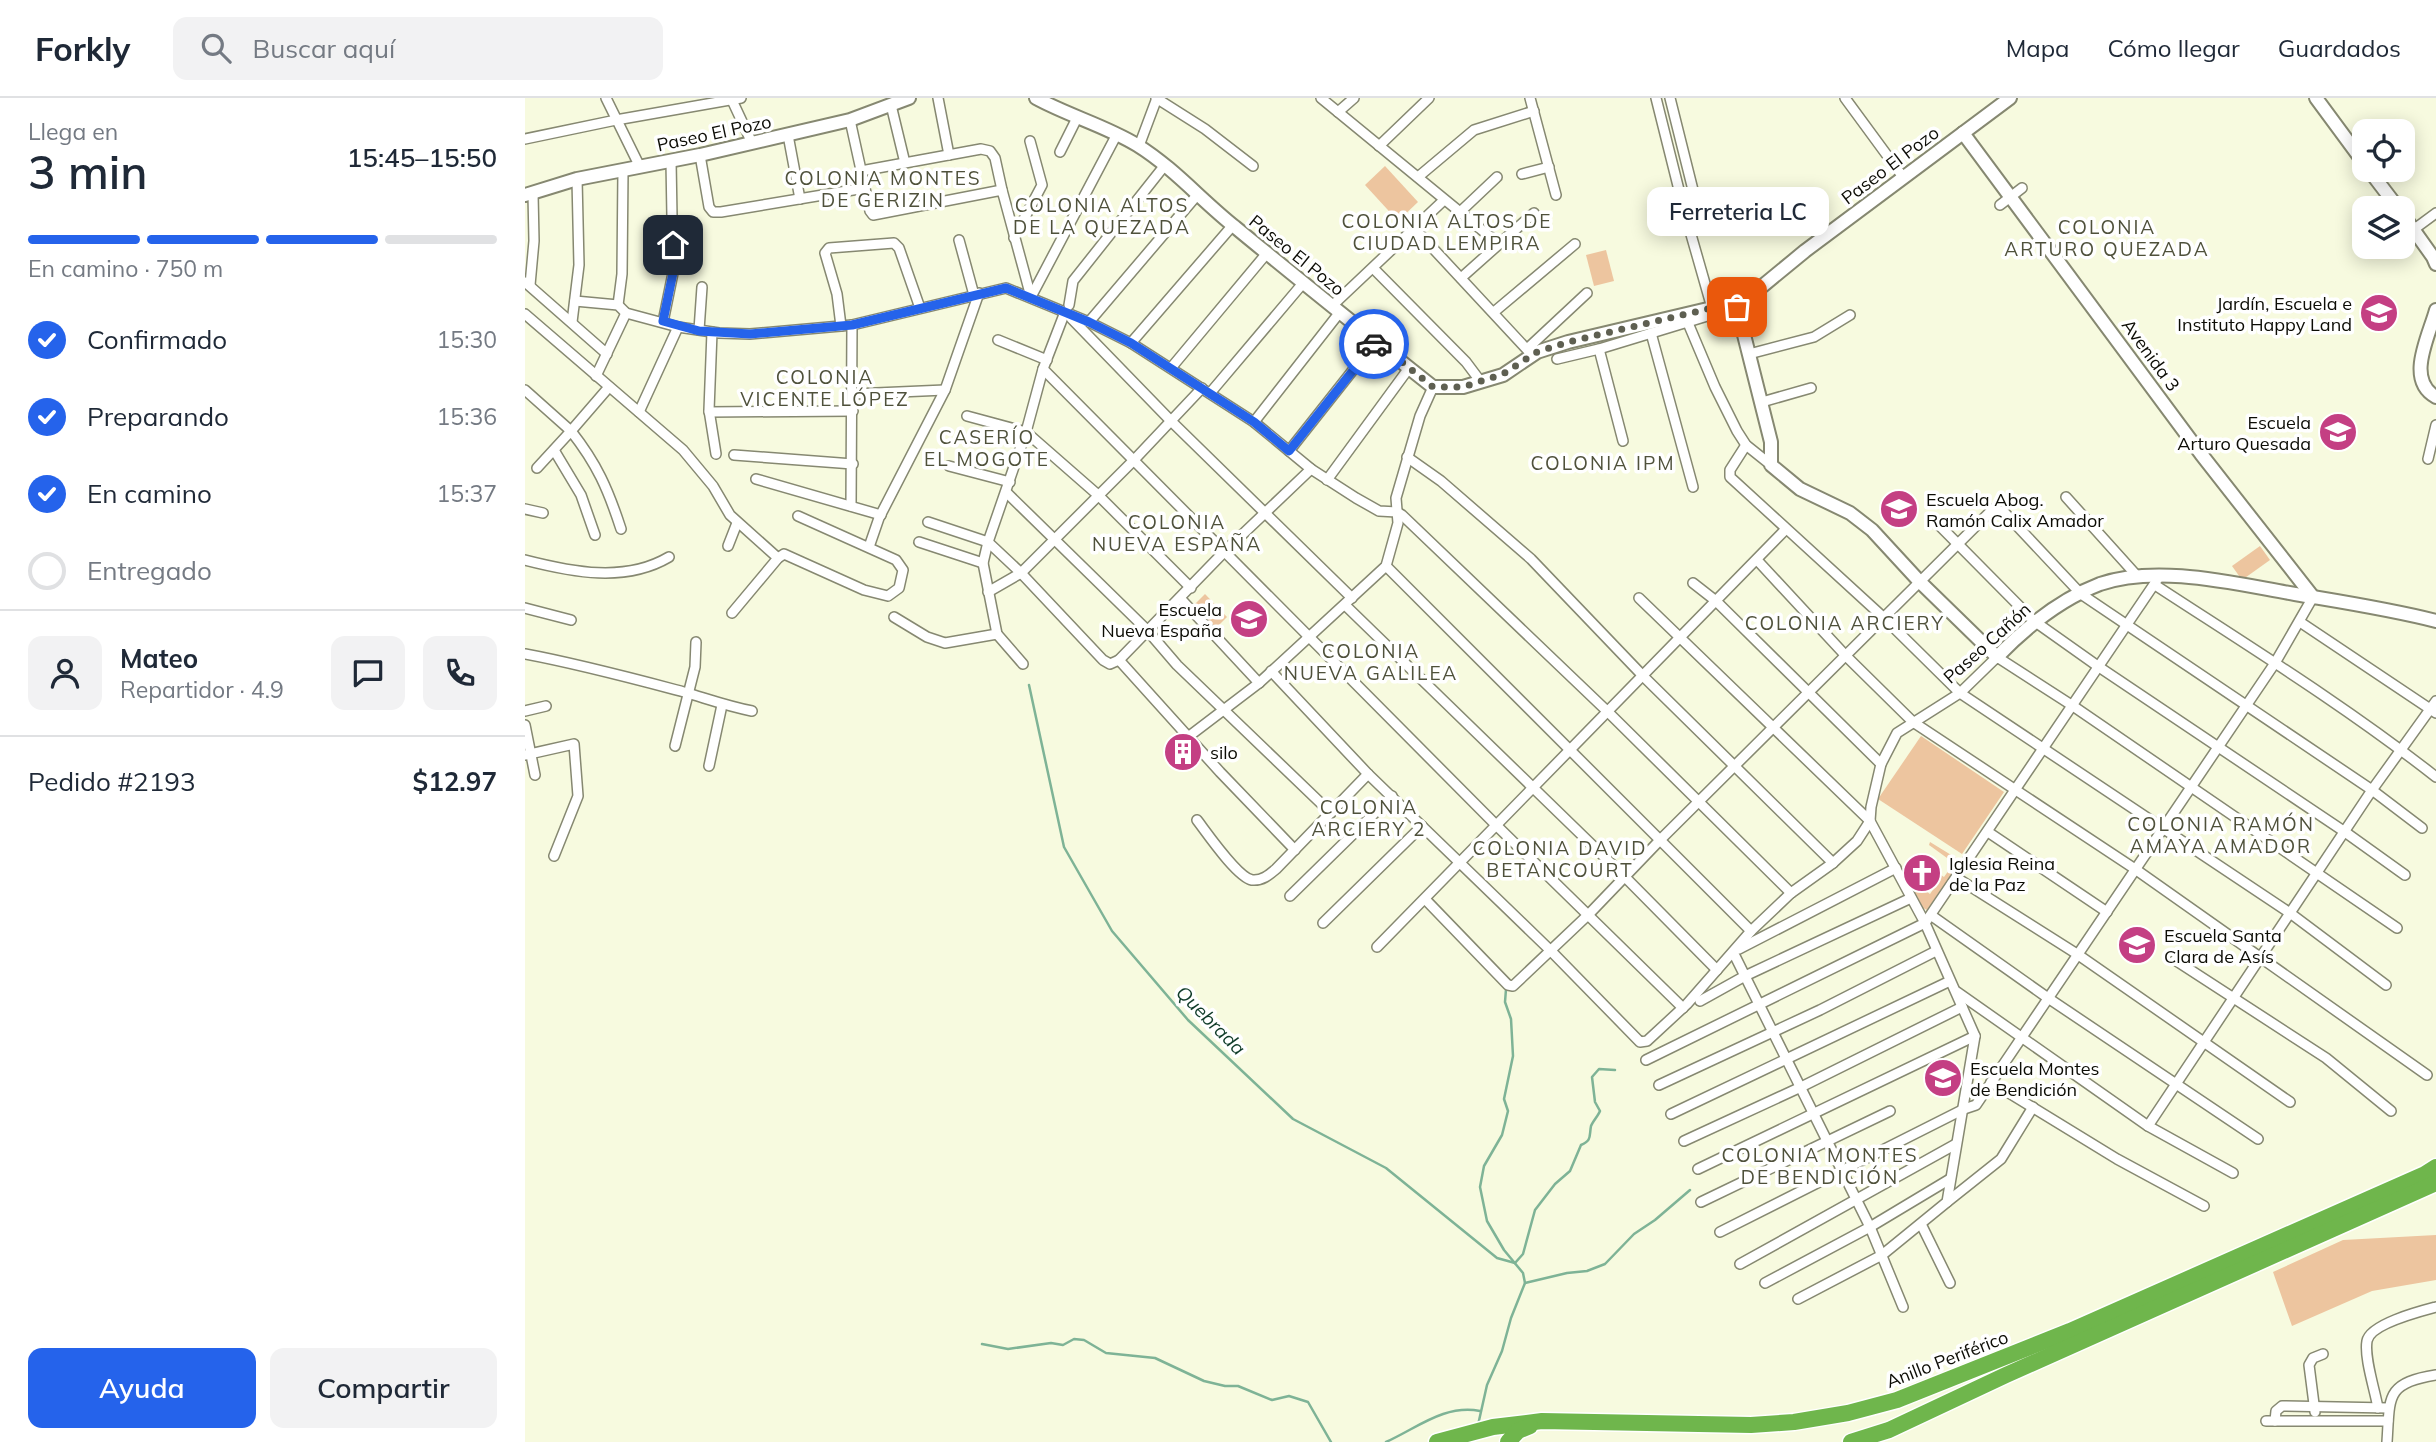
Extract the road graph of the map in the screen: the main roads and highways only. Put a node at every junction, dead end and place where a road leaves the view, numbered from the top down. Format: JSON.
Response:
{"nodes":[{"id":1,"x":2436,"y":1167,"type":"edge"},
{"id":2,"x":2436,"y":1183,"type":"edge"},
{"id":3,"x":1542,"y":1422,"type":"junction"},
{"id":4,"x":1722,"y":1425,"type":"junction"},
{"id":5,"x":1730,"y":1441,"type":"edge"},
{"id":6,"x":1437,"y":1442,"type":"edge"},
{"id":7,"x":1508,"y":1442,"type":"edge"},
{"id":8,"x":1851,"y":1442,"type":"edge"}],
"edges":[{"from":1,"to":4,"type":"highway","name":"Anillo Periférico"},
{"from":2,"to":8,"type":"highway","name":"Anillo Periférico"},
{"from":3,"to":4,"type":"highway","name":"Anillo Periférico"},
{"from":3,"to":6,"type":"highway","name":"Anillo Periférico"},
{"from":3,"to":7,"type":"highway"},
{"from":4,"to":5,"type":"highway"}]}
